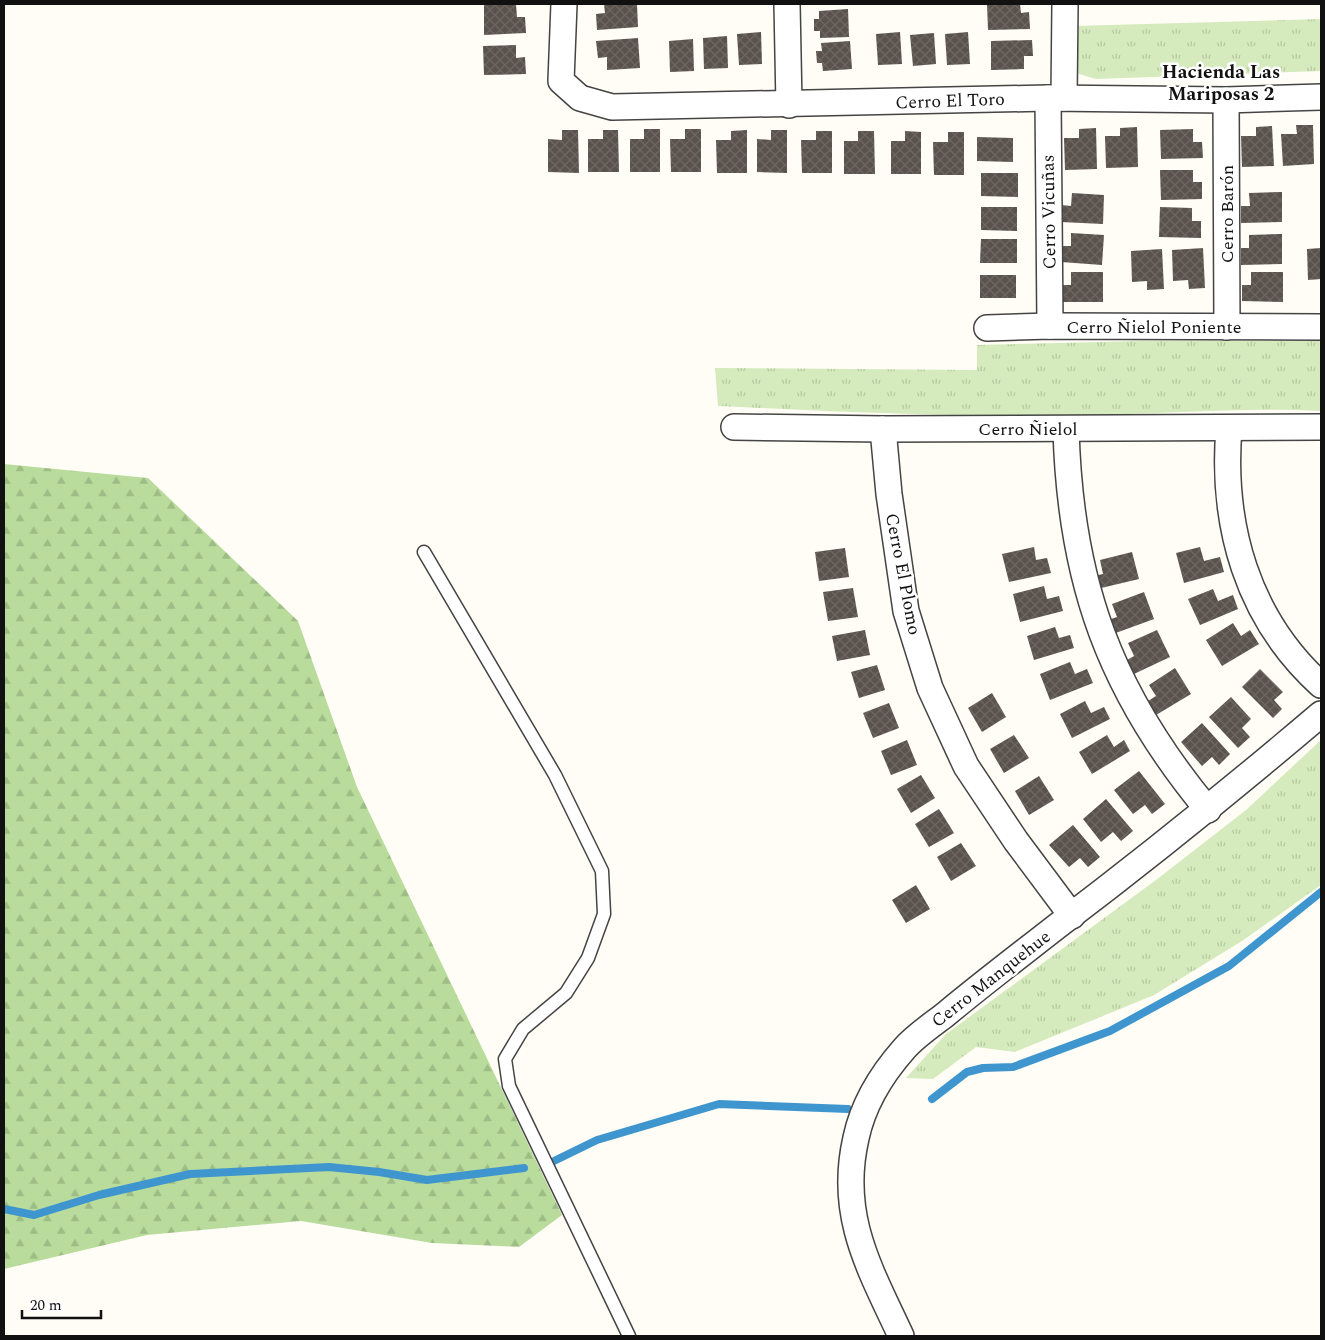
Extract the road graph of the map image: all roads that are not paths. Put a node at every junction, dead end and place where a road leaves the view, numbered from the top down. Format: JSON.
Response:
{"nodes":[{"id":1,"x":564,"y":4,"type":"edge"},
{"id":2,"x":788,"y":4,"type":"edge"},
{"id":3,"x":1065,"y":4,"type":"edge"},
{"id":4,"x":1321,"y":97,"type":"edge"},
{"id":5,"x":1056,"y":98,"type":"junction"},
{"id":6,"x":1226,"y":100,"type":"junction"},
{"id":7,"x":789,"y":105,"type":"junction"},
{"id":8,"x":1050,"y":326,"type":"junction"},
{"id":9,"x":1227,"y":327,"type":"junction"},
{"id":10,"x":1321,"y":327,"type":"edge"},
{"id":11,"x":987,"y":328,"type":"dead end"},
{"id":12,"x":734,"y":427,"type":"dead end"},
{"id":13,"x":1321,"y":427,"type":"edge"},
{"id":14,"x":1229,"y":428,"type":"junction"},
{"id":15,"x":883,"y":429,"type":"junction"},
{"id":16,"x":1066,"y":429,"type":"junction"},
{"id":17,"x":424,"y":552,"type":"dead end"},
{"id":18,"x":1321,"y":685,"type":"edge"},
{"id":19,"x":1321,"y":714,"type":"edge"},
{"id":20,"x":1208,"y":810,"type":"junction"},
{"id":21,"x":1072,"y":916,"type":"junction"},
{"id":22,"x":629,"y":1336,"type":"edge"},
{"id":23,"x":901,"y":1336,"type":"edge"}],
"edges":[{"from":1,"to":7,"type":"street","name":"Cerro El Toro"},
{"from":2,"to":7,"type":"street"},
{"from":3,"to":5,"type":"street","name":"Cerro Vicuñas"},
{"from":4,"to":6,"type":"street","name":"Cerro El Toro"},
{"from":5,"to":6,"type":"street","name":"Cerro El Toro"},
{"from":5,"to":7,"type":"street","name":"Cerro El Toro"},
{"from":5,"to":8,"type":"street","name":"Cerro Vicuñas"},
{"from":6,"to":9,"type":"street","name":"Cerro Barón"},
{"from":8,"to":9,"type":"street","name":"Cerro Ñielol Poniente"},
{"from":8,"to":11,"type":"street","name":"Cerro Ñielol Poniente"},
{"from":9,"to":10,"type":"street","name":"Cerro Ñielol Poniente"},
{"from":12,"to":15,"type":"street","name":"Cerro Ñielol"},
{"from":13,"to":14,"type":"street","name":"Cerro Ñielol"},
{"from":14,"to":16,"type":"street","name":"Cerro Ñielol"},
{"from":14,"to":18,"type":"street"},
{"from":15,"to":16,"type":"street","name":"Cerro Ñielol"},
{"from":15,"to":21,"type":"street","name":"Cerro El Plomo"},
{"from":16,"to":20,"type":"street"},
{"from":17,"to":22,"type":"lane"},
{"from":19,"to":20,"type":"street","name":"Cerro Manquehue"},
{"from":20,"to":21,"type":"street","name":"Cerro Manquehue"},
{"from":21,"to":23,"type":"street","name":"Cerro Manquehue"}]}
